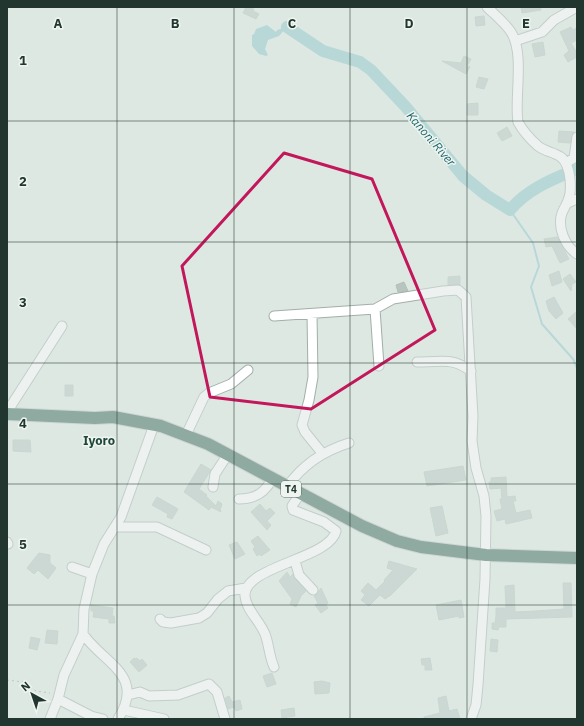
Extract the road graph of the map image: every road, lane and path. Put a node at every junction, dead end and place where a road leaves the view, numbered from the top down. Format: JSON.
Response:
{"nodes":[{"id":1,"x":487,"y":7,"type":"edge"},
{"id":2,"x":577,"y":7,"type":"edge"},
{"id":3,"x":515,"y":41,"type":"junction"},
{"id":4,"x":577,"y":137,"type":"edge"},
{"id":5,"x":566,"y":163,"type":"junction"},
{"id":6,"x":577,"y":199,"type":"edge"},
{"id":7,"x":568,"y":203,"type":"junction"},
{"id":8,"x":577,"y":254,"type":"edge"},
{"id":9,"x":375,"y":309,"type":"junction"},
{"id":10,"x":312,"y":314,"type":"junction"},
{"id":11,"x":274,"y":316,"type":"dead end"},
{"id":12,"x":62,"y":326,"type":"dead end"},
{"id":13,"x":417,"y":362,"type":"dead end"},
{"id":14,"x":379,"y":366,"type":"dead end"},
{"id":15,"x":248,"y":370,"type":"dead end"},
{"id":16,"x":471,"y":371,"type":"junction"},
{"id":17,"x":7,"y":413,"type":"edge"},
{"id":18,"x":154,"y":425,"type":"junction"},
{"id":19,"x":186,"y":435,"type":"junction"},
{"id":20,"x":349,"y":443,"type":"dead end"},
{"id":21,"x":322,"y":453,"type":"junction"},
{"id":22,"x":228,"y":454,"type":"junction"},
{"id":23,"x":272,"y":479,"type":"junction"},
{"id":24,"x":212,"y":487,"type":"dead end"},
{"id":25,"x":288,"y":487,"type":"junction"},
{"id":26,"x":300,"y":494,"type":"junction"},
{"id":27,"x":239,"y":499,"type":"dead end"},
{"id":28,"x":116,"y":527,"type":"junction"},
{"id":29,"x":206,"y":550,"type":"dead end"},
{"id":30,"x":486,"y":555,"type":"junction"},
{"id":31,"x":577,"y":558,"type":"edge"},
{"id":32,"x":294,"y":561,"type":"junction"},
{"id":33,"x":72,"y":567,"type":"dead end"},
{"id":34,"x":92,"y":574,"type":"junction"},
{"id":35,"x":246,"y":588,"type":"junction"},
{"id":36,"x":313,"y":590,"type":"dead end"},
{"id":37,"x":160,"y":619,"type":"dead end"},
{"id":38,"x":83,"y":634,"type":"junction"},
{"id":39,"x":274,"y":666,"type":"dead end"},
{"id":40,"x":7,"y":680,"type":"edge"},
{"id":41,"x":128,"y":695,"type":"junction"},
{"id":42,"x":58,"y":696,"type":"junction"},
{"id":43,"x":124,"y":710,"type":"junction"},
{"id":44,"x":89,"y":717,"type":"edge"},
{"id":45,"x":50,"y":719,"type":"edge"},
{"id":46,"x":103,"y":719,"type":"edge"},
{"id":47,"x":118,"y":719,"type":"edge"},
{"id":48,"x":164,"y":719,"type":"edge"},
{"id":49,"x":225,"y":719,"type":"edge"},
{"id":50,"x":471,"y":719,"type":"edge"}],
"edges":[{"from":1,"to":3,"type":"street"},
{"from":2,"to":3,"type":"street"},
{"from":3,"to":5,"type":"street"},
{"from":4,"to":5,"type":"street"},
{"from":5,"to":7,"type":"street"},
{"from":6,"to":7,"type":"street"},
{"from":7,"to":8,"type":"street"},
{"from":9,"to":10,"type":"street"},
{"from":9,"to":14,"type":"street"},
{"from":9,"to":16,"type":"street"},
{"from":10,"to":11,"type":"street"},
{"from":10,"to":21,"type":"street"},
{"from":12,"to":17,"type":"street"},
{"from":13,"to":16,"type":"street"},
{"from":15,"to":19,"type":"street"},
{"from":16,"to":30,"type":"street"},
{"from":17,"to":18,"type":"highway","number":"T4"},
{"from":18,"to":19,"type":"highway","number":"T4"},
{"from":18,"to":28,"type":"street"},
{"from":19,"to":22,"type":"highway","number":"T4"},
{"from":20,"to":21,"type":"street"},
{"from":21,"to":25,"type":"street"},
{"from":22,"to":23,"type":"highway","number":"T4"},
{"from":22,"to":24,"type":"street"},
{"from":23,"to":25,"type":"highway","number":"T4"},
{"from":23,"to":27,"type":"street"},
{"from":25,"to":26,"type":"highway","number":"T4"},
{"from":26,"to":30,"type":"highway","number":"T4"},
{"from":26,"to":32,"type":"street"},
{"from":28,"to":29,"type":"street"},
{"from":28,"to":34,"type":"street"},
{"from":30,"to":31,"type":"highway","number":"T4"},
{"from":30,"to":50,"type":"street"},
{"from":32,"to":35,"type":"street"},
{"from":32,"to":36,"type":"street"},
{"from":33,"to":34,"type":"street"},
{"from":34,"to":38,"type":"street"},
{"from":35,"to":37,"type":"street"},
{"from":35,"to":39,"type":"street"},
{"from":38,"to":41,"type":"street"},
{"from":38,"to":42,"type":"street"},
{"from":40,"to":42,"type":"path"},
{"from":41,"to":43,"type":"street"},
{"from":41,"to":49,"type":"street"},
{"from":42,"to":44,"type":"street"},
{"from":42,"to":45,"type":"street"},
{"from":43,"to":47,"type":"street"},
{"from":43,"to":48,"type":"street"},
{"from":44,"to":46,"type":"street"}]}
